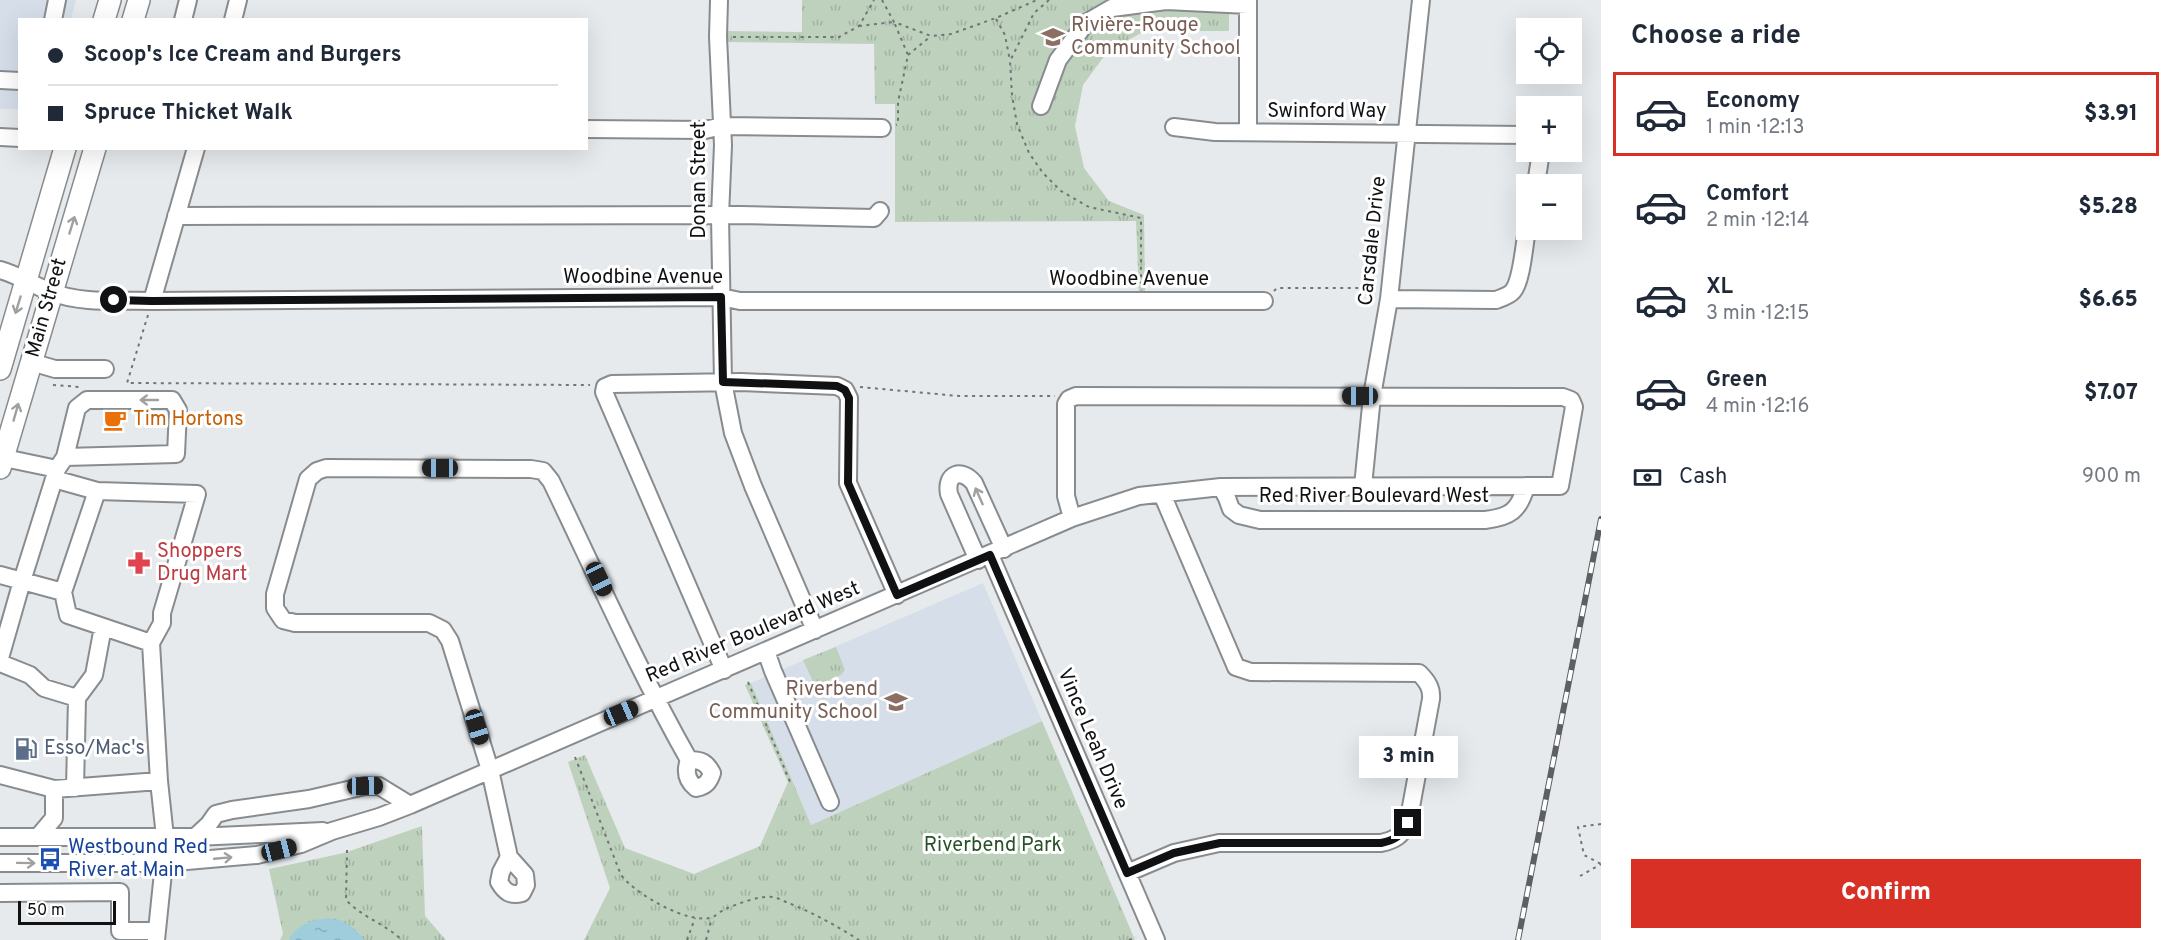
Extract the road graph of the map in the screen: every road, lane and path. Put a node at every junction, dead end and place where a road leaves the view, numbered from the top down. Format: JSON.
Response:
{"nodes":[{"id":1,"x":57,"y":0,"type":"edge"},
{"id":2,"x":110,"y":0,"type":"edge"},
{"id":3,"x":139,"y":0,"type":"edge"},
{"id":4,"x":188,"y":0,"type":"edge"},
{"id":5,"x":238,"y":0,"type":"edge"},
{"id":6,"x":719,"y":0,"type":"edge"},
{"id":7,"x":874,"y":0,"type":"edge"},
{"id":8,"x":882,"y":0,"type":"edge"},
{"id":9,"x":1037,"y":0,"type":"edge"},
{"id":10,"x":1048,"y":0,"type":"edge"},
{"id":11,"x":1421,"y":0,"type":"edge"},
{"id":12,"x":1205,"y":2,"type":"edge"},
{"id":13,"x":1248,"y":2,"type":"edge"},
{"id":14,"x":1108,"y":4,"type":"edge"},
{"id":15,"x":53,"y":18,"type":"edge"},
{"id":16,"x":105,"y":18,"type":"edge"},
{"id":17,"x":134,"y":18,"type":"edge"},
{"id":18,"x":184,"y":18,"type":"edge"},
{"id":19,"x":234,"y":18,"type":"edge"},
{"id":20,"x":996,"y":18,"type":"junction"},
{"id":21,"x":894,"y":22,"type":"junction"},
{"id":22,"x":859,"y":26,"type":"junction"},
{"id":23,"x":931,"y":36,"type":"junction"},
{"id":24,"x":718,"y":37,"type":"junction"},
{"id":25,"x":908,"y":55,"type":"junction"},
{"id":26,"x":1010,"y":61,"type":"junction"},
{"id":27,"x":0,"y":80,"type":"edge"},
{"id":28,"x":18,"y":81,"type":"edge"},
{"id":29,"x":1041,"y":106,"type":"dead end"},
{"id":30,"x":722,"y":126,"type":"junction"},
{"id":31,"x":1174,"y":127,"type":"dead end"},
{"id":32,"x":882,"y":128,"type":"joint"},
{"id":33,"x":588,"y":129,"type":"edge"},
{"id":34,"x":1248,"y":132,"type":"junction"},
{"id":35,"x":1406,"y":133,"type":"junction"},
{"id":36,"x":1516,"y":135,"type":"edge"},
{"id":37,"x":0,"y":137,"type":"edge"},
{"id":38,"x":18,"y":138,"type":"edge"},
{"id":39,"x":64,"y":150,"type":"edge"},
{"id":40,"x":94,"y":150,"type":"edge"},
{"id":41,"x":195,"y":150,"type":"edge"},
{"id":42,"x":880,"y":211,"type":"dead end"},
{"id":43,"x":176,"y":216,"type":"junction"},
{"id":44,"x":720,"y":216,"type":"junction"},
{"id":45,"x":1525,"y":240,"type":"edge"},
{"id":46,"x":0,"y":270,"type":"edge"},
{"id":47,"x":26,"y":279,"type":"junction"},
{"id":48,"x":1373,"y":288,"type":"dead end"},
{"id":49,"x":51,"y":292,"type":"junction"},
{"id":50,"x":721,"y":297,"type":"junction"},
{"id":51,"x":1389,"y":299,"type":"junction"},
{"id":52,"x":152,"y":301,"type":"junction"},
{"id":53,"x":1142,"y":301,"type":"junction"},
{"id":54,"x":1264,"y":301,"type":"joint"},
{"id":55,"x":3,"y":347,"type":"edge"},
{"id":56,"x":31,"y":362,"type":"junction"},
{"id":57,"x":0,"y":369,"type":"edge"},
{"id":58,"x":105,"y":369,"type":"dead end"},
{"id":59,"x":723,"y":382,"type":"junction"},
{"id":60,"x":605,"y":387,"type":"junction"},
{"id":61,"x":845,"y":390,"type":"junction"},
{"id":62,"x":1372,"y":396,"type":"junction"},
{"id":63,"x":1069,"y":399,"type":"junction"},
{"id":64,"x":1,"y":461,"type":"edge"},
{"id":65,"x":59,"y":468,"type":"junction"},
{"id":66,"x":1363,"y":486,"type":"junction"},
{"id":67,"x":1526,"y":486,"type":"junction"},
{"id":68,"x":1221,"y":487,"type":"junction"},
{"id":69,"x":97,"y":491,"type":"junction"},
{"id":70,"x":1162,"y":494,"type":"junction"},
{"id":71,"x":1072,"y":518,"type":"junction"},
{"id":72,"x":991,"y":555,"type":"junction"},
{"id":73,"x":0,"y":575,"type":"edge"},
{"id":74,"x":22,"y":581,"type":"junction"},
{"id":75,"x":63,"y":592,"type":"junction"},
{"id":76,"x":897,"y":595,"type":"junction"},
{"id":77,"x":103,"y":627,"type":"junction"},
{"id":78,"x":815,"y":630,"type":"junction"},
{"id":79,"x":151,"y":643,"type":"junction"},
{"id":80,"x":766,"y":651,"type":"junction"},
{"id":81,"x":0,"y":658,"type":"edge"},
{"id":82,"x":0,"y":663,"type":"edge"},
{"id":83,"x":724,"y":670,"type":"junction"},
{"id":84,"x":748,"y":682,"type":"dead end"},
{"id":85,"x":77,"y":698,"type":"junction"},
{"id":86,"x":654,"y":699,"type":"junction"},
{"id":87,"x":575,"y":757,"type":"dead end"},
{"id":88,"x":688,"y":760,"type":"dead end"},
{"id":89,"x":490,"y":770,"type":"junction"},
{"id":90,"x":0,"y":775,"type":"edge"},
{"id":91,"x":159,"y":781,"type":"junction"},
{"id":92,"x":791,"y":784,"type":"dead end"},
{"id":93,"x":75,"y":788,"type":"junction"},
{"id":94,"x":54,"y":789,"type":"junction"},
{"id":95,"x":830,"y":802,"type":"dead end"},
{"id":96,"x":410,"y":805,"type":"junction"},
{"id":97,"x":1601,"y":824,"type":"edge"},
{"id":98,"x":332,"y":831,"type":"junction"},
{"id":99,"x":0,"y":837,"type":"edge"},
{"id":100,"x":38,"y":837,"type":"junction"},
{"id":101,"x":165,"y":837,"type":"junction"},
{"id":102,"x":195,"y":837,"type":"junction"},
{"id":103,"x":347,"y":850,"type":"dead end"},
{"id":104,"x":509,"y":857,"type":"dead end"},
{"id":105,"x":0,"y":863,"type":"edge"},
{"id":106,"x":165,"y":863,"type":"junction"},
{"id":107,"x":78,"y":864,"type":"junction"},
{"id":108,"x":1601,"y":864,"type":"edge"},
{"id":109,"x":1127,"y":873,"type":"junction"},
{"id":110,"x":1580,"y":876,"type":"dead end"},
{"id":111,"x":61,"y":892,"type":"junction"},
{"id":112,"x":0,"y":893,"type":"edge"},
{"id":113,"x":695,"y":918,"type":"junction"},
{"id":114,"x":712,"y":918,"type":"junction"},
{"id":115,"x":157,"y":935,"type":"edge"},
{"id":116,"x":1136,"y":937,"type":"dead end"},
{"id":117,"x":402,"y":940,"type":"edge"},
{"id":118,"x":687,"y":940,"type":"edge"},
{"id":119,"x":706,"y":940,"type":"edge"},
{"id":120,"x":859,"y":940,"type":"edge"},
{"id":121,"x":1129,"y":940,"type":"edge"},
{"id":122,"x":1156,"y":940,"type":"edge"}],
"edges":[{"from":1,"to":15,"type":"street"},
{"from":2,"to":16,"type":"main road"},
{"from":3,"to":17,"type":"main road"},
{"from":4,"to":18,"type":"street"},
{"from":5,"to":19,"type":"street"},
{"from":6,"to":24,"type":"street","name":"Donan Street"},
{"from":7,"to":22,"type":"path"},
{"from":8,"to":21,"type":"path"},
{"from":9,"to":20,"type":"path"},
{"from":10,"to":26,"type":"path"},
{"from":11,"to":35,"type":"street","name":"Carsdale Drive"},
{"from":12,"to":13,"type":"street"},
{"from":12,"to":14,"type":"street"},
{"from":13,"to":34,"type":"street","name":"Swinford Way"},
{"from":14,"to":29,"type":"street"},
{"from":20,"to":23,"type":"path"},
{"from":20,"to":26,"type":"path"},
{"from":21,"to":22,"type":"path"},
{"from":21,"to":23,"type":"path"},
{"from":21,"to":25,"type":"path"},
{"from":22,"to":24,"type":"path"},
{"from":23,"to":25,"type":"path"},
{"from":24,"to":30,"type":"street","name":"Donan Street"},
{"from":25,"to":32,"type":"path"},
{"from":26,"to":53,"type":"path"},
{"from":27,"to":28,"type":"street"},
{"from":30,"to":32,"type":"street"},
{"from":30,"to":33,"type":"street"},
{"from":30,"to":44,"type":"street","name":"Donan Street"},
{"from":31,"to":34,"type":"street","name":"Swinford Way"},
{"from":34,"to":35,"type":"street","name":"Swinford Way"},
{"from":35,"to":36,"type":"street","name":"Swinford Way"},
{"from":35,"to":51,"type":"street","name":"Carsdale Drive"},
{"from":37,"to":38,"type":"street"},
{"from":39,"to":47,"type":"main road","name":"Main Street"},
{"from":49,"to":40,"type":"main road","name":"Main Street","one_way":true},
{"from":41,"to":43,"type":"street"},
{"from":42,"to":44,"type":"street"},
{"from":43,"to":44,"type":"street"},
{"from":43,"to":52,"type":"street"},
{"from":44,"to":50,"type":"street","name":"Donan Street"},
{"from":45,"to":51,"type":"street"},
{"from":46,"to":47,"type":"street","name":"Woodbine Avenue"},
{"from":47,"to":49,"type":"street","name":"Woodbine Avenue"},
{"from":47,"to":55,"type":"main road","name":"Main Street","one_way":true},
{"from":48,"to":54,"type":"path"},
{"from":49,"to":52,"type":"street","name":"Woodbine Avenue"},
{"from":49,"to":56,"type":"main road","name":"Main Street"},
{"from":50,"to":52,"type":"street","name":"Woodbine Avenue"},
{"from":50,"to":53,"type":"street","name":"Woodbine Avenue"},
{"from":50,"to":59,"type":"street","name":"Donan Street"},
{"from":51,"to":62,"type":"street","name":"Carsdale Drive"},
{"from":52,"to":60,"type":"path"},
{"from":53,"to":54,"type":"street","name":"Woodbine Avenue"},
{"from":55,"to":57,"type":"main road","name":"Main Street"},
{"from":56,"to":58,"type":"street"},
{"from":64,"to":56,"type":"main road","name":"Main Street","one_way":true},
{"from":59,"to":60,"type":"street"},
{"from":59,"to":61,"type":"street"},
{"from":59,"to":78,"type":"street","name":"Donan Street"},
{"from":60,"to":83,"type":"street"},
{"from":61,"to":63,"type":"path"},
{"from":61,"to":76,"type":"street"},
{"from":62,"to":63,"type":"street"},
{"from":62,"to":66,"type":"street","name":"Carsdale Drive"},
{"from":62,"to":67,"type":"street","name":"Red River Boulevard West"},
{"from":63,"to":71,"type":"street"},
{"from":64,"to":65,"type":"street"},
{"from":65,"to":65,"type":"street","one_way":true},
{"from":65,"to":69,"type":"street"},
{"from":65,"to":74,"type":"street"},
{"from":66,"to":67,"type":"street","name":"Red River Boulevard West"},
{"from":66,"to":68,"type":"street","name":"Red River Boulevard West"},
{"from":67,"to":68,"type":"street","name":"Red River Boulevard West"},
{"from":68,"to":70,"type":"street","name":"Red River Boulevard West"},
{"from":69,"to":75,"type":"street"},
{"from":69,"to":79,"type":"street"},
{"from":70,"to":71,"type":"street","name":"Red River Boulevard West"},
{"from":70,"to":109,"type":"street"},
{"from":71,"to":72,"type":"street","name":"Red River Boulevard West"},
{"from":72,"to":76,"type":"street","name":"Red River Boulevard West"},
{"from":72,"to":109,"type":"street","name":"Vince Leah Drive"},
{"from":73,"to":74,"type":"street"},
{"from":74,"to":75,"type":"street"},
{"from":74,"to":81,"type":"street"},
{"from":75,"to":77,"type":"street"},
{"from":76,"to":78,"type":"street","name":"Red River Boulevard West"},
{"from":77,"to":79,"type":"street"},
{"from":77,"to":85,"type":"street"},
{"from":78,"to":80,"type":"street","name":"Red River Boulevard West"},
{"from":79,"to":91,"type":"street"},
{"from":80,"to":83,"type":"street","name":"Red River Boulevard West"},
{"from":80,"to":95,"type":"street"},
{"from":82,"to":85,"type":"street"},
{"from":83,"to":86,"type":"street","name":"Red River Boulevard West"},
{"from":84,"to":92,"type":"path"},
{"from":85,"to":93,"type":"street"},
{"from":86,"to":88,"type":"street"},
{"from":86,"to":89,"type":"street","name":"Red River Boulevard West"},
{"from":86,"to":89,"type":"street"},
{"from":87,"to":113,"type":"path"},
{"from":89,"to":96,"type":"street","name":"Red River Boulevard West"},
{"from":89,"to":104,"type":"street"},
{"from":90,"to":94,"type":"street"},
{"from":91,"to":93,"type":"street"},
{"from":91,"to":101,"type":"street"},
{"from":93,"to":94,"type":"street"},
{"from":94,"to":100,"type":"street"},
{"from":96,"to":98,"type":"street","name":"Red River Boulevard West"},
{"from":96,"to":102,"type":"street"},
{"from":97,"to":108,"type":"path"},
{"from":98,"to":102,"type":"street","name":"Red River Boulevard West"},
{"from":106,"to":98,"type":"street","name":"Red River Boulevard West","one_way":true},
{"from":99,"to":100,"type":"street","name":"Red River Boulevard West"},
{"from":100,"to":101,"type":"street","name":"Red River Boulevard West"},
{"from":101,"to":102,"type":"street","name":"Red River Boulevard West"},
{"from":101,"to":106,"type":"street"},
{"from":103,"to":117,"type":"path"},
{"from":105,"to":107,"type":"street","name":"Red River Boulevard West","one_way":true},
{"from":106,"to":107,"type":"street","name":"Red River Boulevard West"},
{"from":106,"to":115,"type":"street"},
{"from":107,"to":111,"type":"street"},
{"from":108,"to":110,"type":"path"},
{"from":109,"to":122,"type":"street","name":"Vince Leah Drive"},
{"from":111,"to":112,"type":"street"},
{"from":111,"to":115,"type":"street"},
{"from":113,"to":114,"type":"path"},
{"from":113,"to":118,"type":"path"},
{"from":114,"to":119,"type":"path"},
{"from":114,"to":120,"type":"path"},
{"from":116,"to":121,"type":"path"}]}
